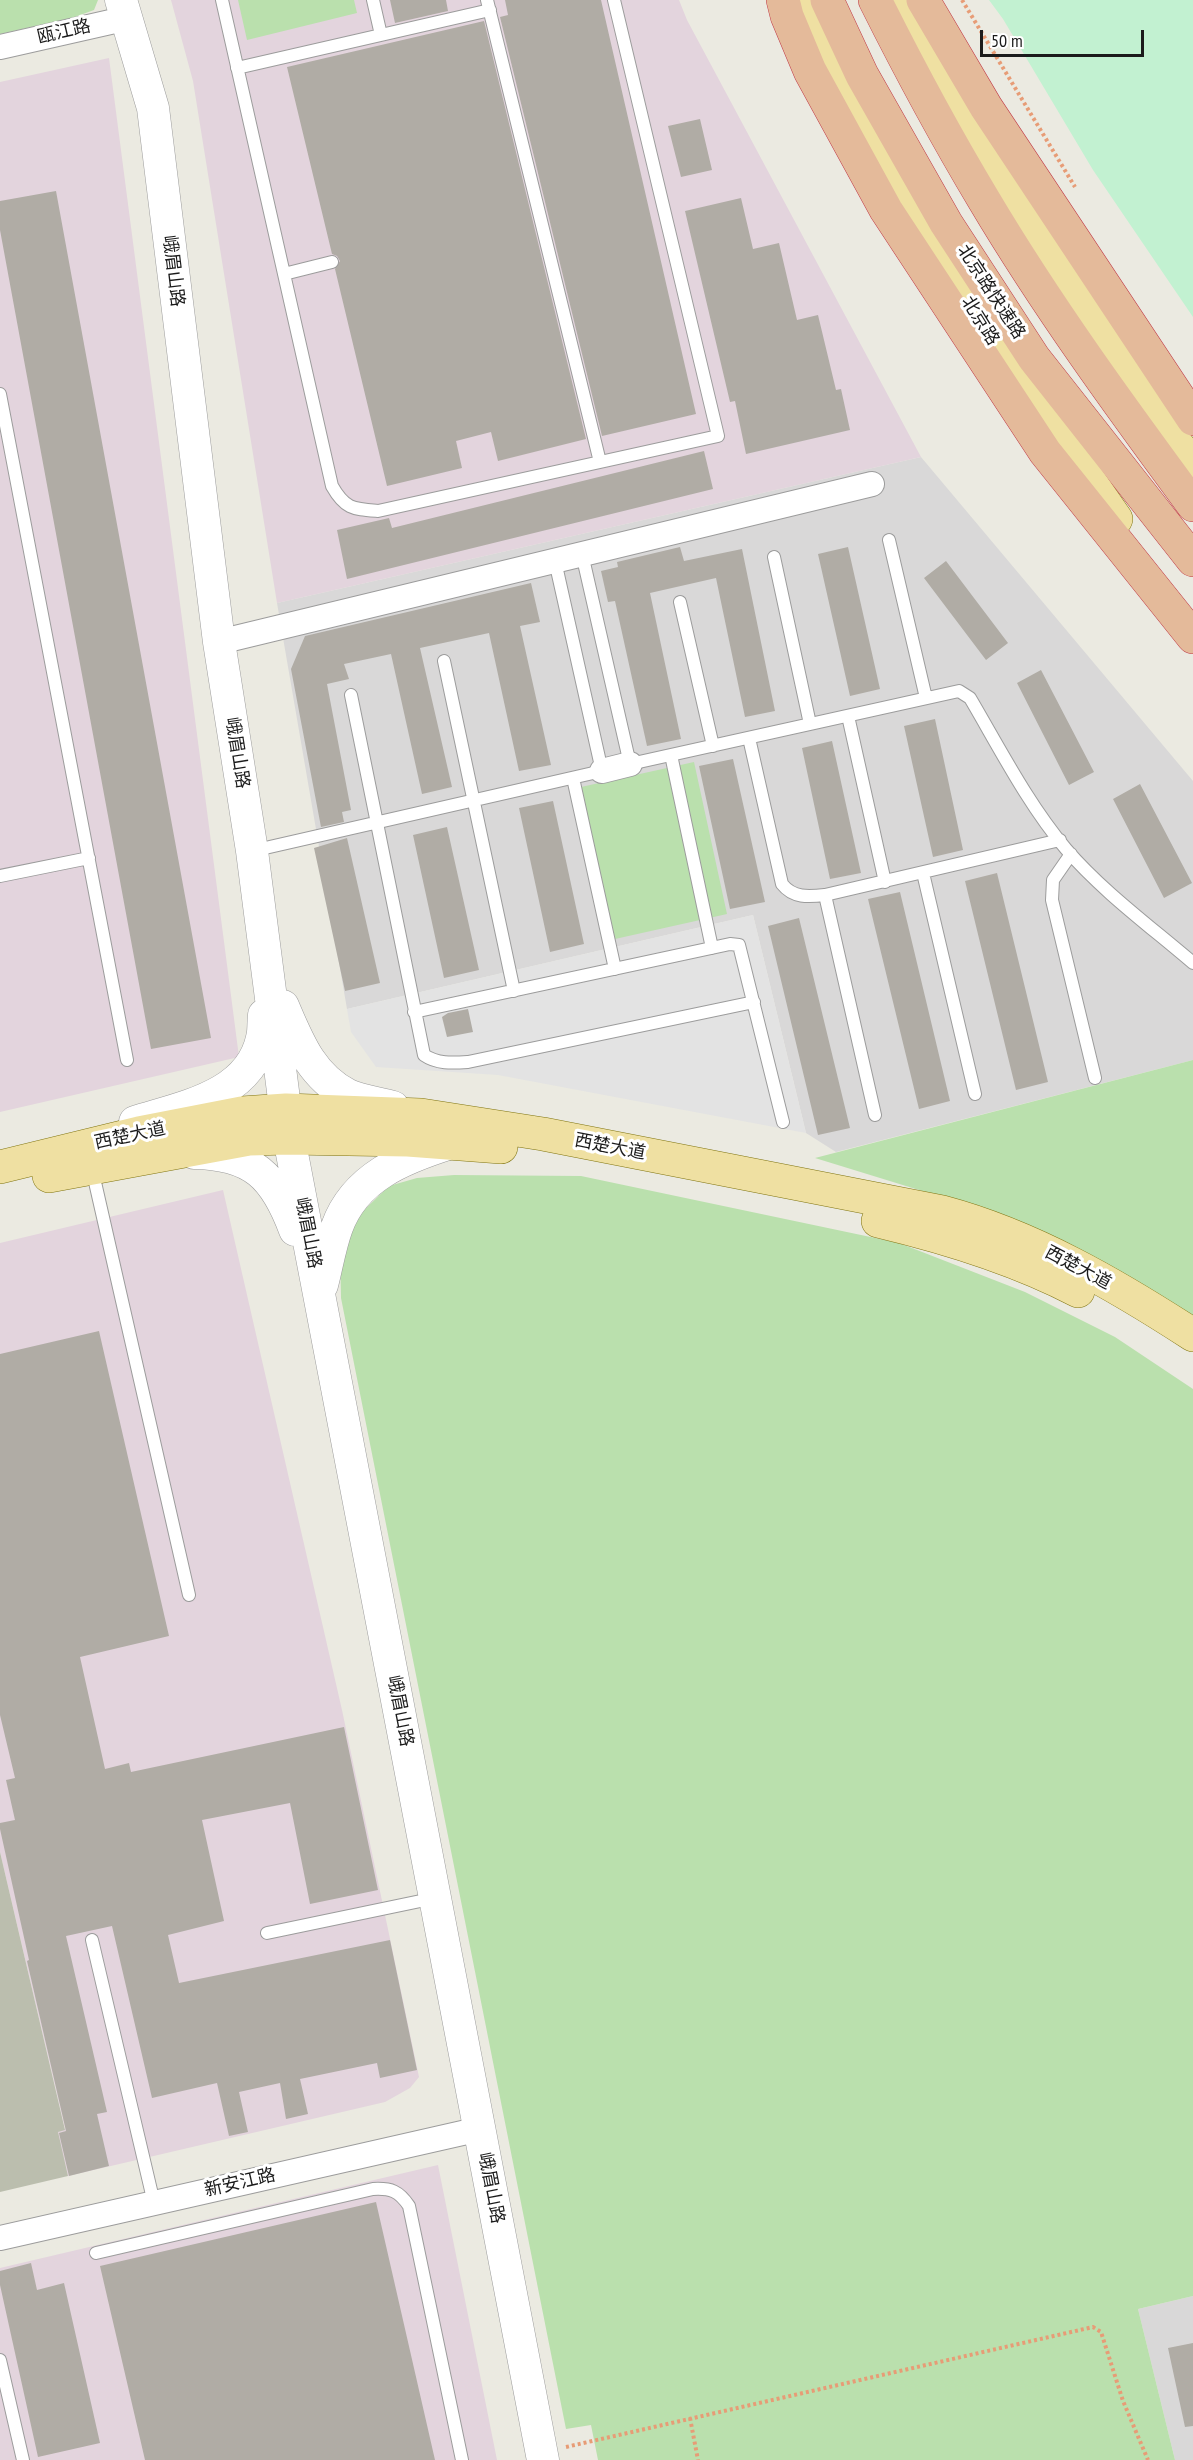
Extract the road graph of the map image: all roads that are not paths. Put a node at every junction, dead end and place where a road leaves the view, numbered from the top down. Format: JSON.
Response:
{"nodes":[{"id":1,"x":222,"y":0,"type":"edge"},
{"id":2,"x":373,"y":0,"type":"edge"},
{"id":3,"x":614,"y":0,"type":"edge"},
{"id":4,"x":783,"y":0,"type":"edge"},
{"id":5,"x":809,"y":0,"type":"edge"},
{"id":6,"x":827,"y":0,"type":"edge"},
{"id":7,"x":875,"y":0,"type":"edge"},
{"id":8,"x":899,"y":0,"type":"edge"},
{"id":9,"x":923,"y":0,"type":"edge"},
{"id":10,"x":489,"y":5,"type":"edge"},
{"id":11,"x":125,"y":9,"type":"edge"},
{"id":12,"x":381,"y":35,"type":"junction"},
{"id":13,"x":0,"y":47,"type":"edge"},
{"id":14,"x":237,"y":68,"type":"junction"},
{"id":15,"x":332,"y":262,"type":"dead end"},
{"id":16,"x":284,"y":273,"type":"junction"},
{"id":17,"x":0,"y":394,"type":"edge"},
{"id":18,"x":1193,"y":419,"type":"edge"},
{"id":19,"x":600,"y":462,"type":"junction"},
{"id":20,"x":1193,"y":465,"type":"edge"},
{"id":21,"x":872,"y":484,"type":"dead end"},
{"id":22,"x":1193,"y":505,"type":"edge"},
{"id":23,"x":889,"y":540,"type":"dead end"},
{"id":24,"x":582,"y":554,"type":"junction"},
{"id":25,"x":774,"y":557,"type":"dead end"},
{"id":26,"x":555,"y":561,"type":"junction"},
{"id":27,"x":1193,"y":561,"type":"edge"},
{"id":28,"x":680,"y":602,"type":"dead end"},
{"id":29,"x":1193,"y":615,"type":"edge"},
{"id":30,"x":1193,"y":637,"type":"edge"},
{"id":31,"x":219,"y":642,"type":"junction"},
{"id":32,"x":444,"y":661,"type":"dead end"},
{"id":33,"x":351,"y":695,"type":"dead end"},
{"id":34,"x":926,"y":698,"type":"junction"},
{"id":35,"x":848,"y":716,"type":"junction"},
{"id":36,"x":810,"y":724,"type":"junction"},
{"id":37,"x":749,"y":738,"type":"junction"},
{"id":38,"x":713,"y":746,"type":"junction"},
{"id":39,"x":671,"y":755,"type":"junction"},
{"id":40,"x":630,"y":764,"type":"junction"},
{"id":41,"x":602,"y":771,"type":"junction"},
{"id":42,"x":573,"y":778,"type":"junction"},
{"id":43,"x":473,"y":801,"type":"junction"},
{"id":44,"x":377,"y":822,"type":"junction"},
{"id":45,"x":1060,"y":840,"type":"junction"},
{"id":46,"x":252,"y":851,"type":"junction"},
{"id":47,"x":1071,"y":854,"type":"junction"},
{"id":48,"x":89,"y":858,"type":"junction"},
{"id":49,"x":923,"y":873,"type":"junction"},
{"id":50,"x":0,"y":876,"type":"edge"},
{"id":51,"x":885,"y":882,"type":"junction"},
{"id":52,"x":825,"y":895,"type":"junction"},
{"id":53,"x":712,"y":948,"type":"junction"},
{"id":54,"x":267,"y":963,"type":"junction"},
{"id":55,"x":1193,"y":963,"type":"edge"},
{"id":56,"x":615,"y":969,"type":"junction"},
{"id":57,"x":514,"y":991,"type":"junction"},
{"id":58,"x":754,"y":1002,"type":"junction"},
{"id":59,"x":414,"y":1012,"type":"junction"},
{"id":60,"x":127,"y":1060,"type":"dead end"},
{"id":61,"x":1095,"y":1078,"type":"dead end"},
{"id":62,"x":975,"y":1094,"type":"dead end"},
{"id":63,"x":422,"y":1114,"type":"junction"},
{"id":64,"x":875,"y":1115,"type":"dead end"},
{"id":65,"x":783,"y":1122,"type":"dead end"},
{"id":66,"x":287,"y":1124,"type":"junction"},
{"id":67,"x":450,"y":1143,"type":"junction"},
{"id":68,"x":172,"y":1152,"type":"junction"},
{"id":69,"x":92,"y":1168,"type":"junction"},
{"id":70,"x":2,"y":1172,"type":"edge"},
{"id":71,"x":320,"y":1295,"type":"junction"},
{"id":72,"x":1193,"y":1335,"type":"edge"},
{"id":73,"x":1193,"y":1355,"type":"edge"},
{"id":74,"x":189,"y":1595,"type":"dead end"},
{"id":75,"x":436,"y":1898,"type":"junction"},
{"id":76,"x":267,"y":1933,"type":"dead end"},
{"id":77,"x":92,"y":1940,"type":"dead end"},
{"id":78,"x":480,"y":2129,"type":"junction"},
{"id":79,"x":154,"y":2203,"type":"junction"},
{"id":80,"x":0,"y":2238,"type":"edge"},
{"id":81,"x":96,"y":2253,"type":"dead end"},
{"id":82,"x":0,"y":2360,"type":"edge"},
{"id":83,"x":542,"y":2456,"type":"edge"},
{"id":84,"x":23,"y":2460,"type":"edge"},
{"id":85,"x":462,"y":2460,"type":"edge"}],
"edges":[{"from":1,"to":14,"type":"lane"},
{"from":2,"to":12,"type":"lane"},
{"from":3,"to":19,"type":"lane"},
{"from":4,"to":30,"type":"highway"},
{"from":5,"to":29,"type":"main road","name":"北京路"},
{"from":6,"to":27,"type":"highway","name":"北京路快速路"},
{"from":7,"to":22,"type":"highway"},
{"from":8,"to":20,"type":"main road"},
{"from":9,"to":18,"type":"highway"},
{"from":10,"to":12,"type":"lane"},
{"from":10,"to":19,"type":"lane"},
{"from":11,"to":13,"type":"street","name":"瓯江路"},
{"from":11,"to":31,"type":"street","name":"峨眉山路"},
{"from":12,"to":14,"type":"lane"},
{"from":14,"to":16,"type":"lane"},
{"from":15,"to":16,"type":"lane"},
{"from":16,"to":19,"type":"lane"},
{"from":17,"to":48,"type":"lane"},
{"from":21,"to":24,"type":"street"},
{"from":23,"to":34,"type":"lane"},
{"from":24,"to":26,"type":"street"},
{"from":24,"to":40,"type":"lane"},
{"from":25,"to":36,"type":"lane"},
{"from":26,"to":31,"type":"street"},
{"from":26,"to":41,"type":"lane"},
{"from":28,"to":38,"type":"lane"},
{"from":31,"to":46,"type":"street","name":"峨眉山路"},
{"from":32,"to":43,"type":"lane"},
{"from":33,"to":44,"type":"lane"},
{"from":34,"to":35,"type":"lane"},
{"from":34,"to":45,"type":"lane"},
{"from":35,"to":36,"type":"lane"},
{"from":35,"to":51,"type":"lane"},
{"from":36,"to":37,"type":"lane"},
{"from":37,"to":38,"type":"lane"},
{"from":37,"to":52,"type":"lane"},
{"from":38,"to":39,"type":"lane"},
{"from":39,"to":40,"type":"lane"},
{"from":39,"to":53,"type":"lane"},
{"from":40,"to":41,"type":"street"},
{"from":41,"to":42,"type":"lane"},
{"from":42,"to":43,"type":"lane"},
{"from":42,"to":56,"type":"lane"},
{"from":43,"to":44,"type":"lane"},
{"from":43,"to":57,"type":"lane"},
{"from":44,"to":46,"type":"lane"},
{"from":44,"to":59,"type":"lane"},
{"from":45,"to":47,"type":"lane"},
{"from":45,"to":49,"type":"lane"},
{"from":46,"to":54,"type":"street","name":"峨眉山路"},
{"from":47,"to":55,"type":"lane"},
{"from":47,"to":61,"type":"lane"},
{"from":48,"to":50,"type":"lane"},
{"from":48,"to":60,"type":"lane"},
{"from":49,"to":51,"type":"lane"},
{"from":49,"to":62,"type":"lane"},
{"from":51,"to":52,"type":"lane"},
{"from":52,"to":64,"type":"lane"},
{"from":53,"to":56,"type":"lane"},
{"from":53,"to":58,"type":"lane"},
{"from":54,"to":63,"type":"street"},
{"from":54,"to":66,"type":"street","name":"峨眉山路"},
{"from":54,"to":70,"type":"street"},
{"from":56,"to":57,"type":"lane"},
{"from":57,"to":59,"type":"lane"},
{"from":58,"to":59,"type":"lane"},
{"from":58,"to":65,"type":"lane"},
{"from":63,"to":66,"type":"main road","name":"西楚大道"},
{"from":63,"to":72,"type":"main road","name":"西楚大道"},
{"from":66,"to":67,"type":"main road","name":"西楚大道"},
{"from":66,"to":68,"type":"main road","name":"西楚大道"},
{"from":66,"to":70,"type":"main road","name":"西楚大道"},
{"from":66,"to":71,"type":"street","name":"峨眉山路"},
{"from":67,"to":71,"type":"street"},
{"from":67,"to":73,"type":"main road","name":"西楚大道"},
{"from":68,"to":69,"type":"main road","name":"西楚大道"},
{"from":68,"to":71,"type":"street"},
{"from":69,"to":70,"type":"main road","name":"西楚大道"},
{"from":69,"to":74,"type":"lane"},
{"from":71,"to":75,"type":"street","name":"峨眉山路"},
{"from":75,"to":76,"type":"lane"},
{"from":75,"to":78,"type":"street","name":"峨眉山路"},
{"from":77,"to":79,"type":"lane"},
{"from":78,"to":79,"type":"street","name":"新安江路"},
{"from":78,"to":83,"type":"street","name":"峨眉山路"},
{"from":79,"to":80,"type":"street","name":"新安江路"},
{"from":81,"to":85,"type":"lane"},
{"from":82,"to":84,"type":"lane"}]}
